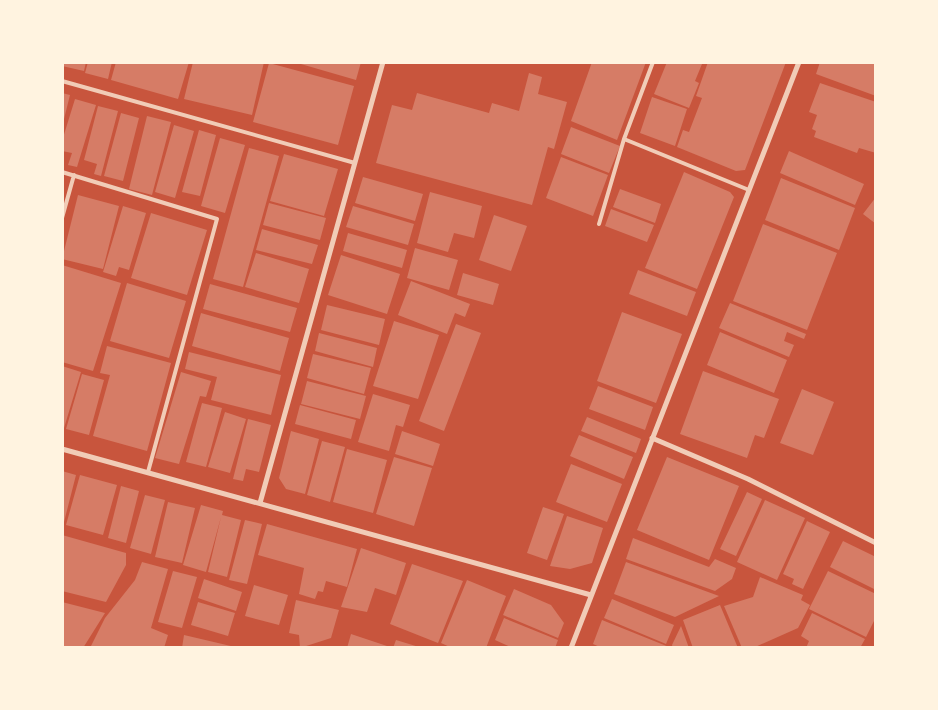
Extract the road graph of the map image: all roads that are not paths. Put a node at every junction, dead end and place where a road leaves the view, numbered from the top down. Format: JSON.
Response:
{"nodes":[{"id":1,"x":383,"y":62,"type":"edge"},
{"id":2,"x":653,"y":62,"type":"edge"},
{"id":3,"x":799,"y":62,"type":"edge"},
{"id":4,"x":62,"y":81,"type":"edge"},
{"id":5,"x":624,"y":139,"type":"junction"},
{"id":6,"x":355,"y":163,"type":"junction"},
{"id":7,"x":62,"y":172,"type":"edge"},
{"id":8,"x":74,"y":175,"type":"junction"},
{"id":9,"x":749,"y":190,"type":"junction"},
{"id":10,"x":62,"y":218,"type":"edge"},
{"id":11,"x":599,"y":224,"type":"dead end"},
{"id":12,"x":652,"y":438,"type":"junction"},
{"id":13,"x":62,"y":449,"type":"edge"},
{"id":14,"x":148,"y":472,"type":"junction"},
{"id":15,"x":260,"y":503,"type":"junction"},
{"id":16,"x":876,"y":543,"type":"edge"},
{"id":17,"x":590,"y":595,"type":"junction"},
{"id":18,"x":571,"y":648,"type":"edge"}],
"edges":[{"from":1,"to":6,"type":"street"},
{"from":2,"to":5,"type":"lane"},
{"from":3,"to":9,"type":"street"},
{"from":4,"to":6,"type":"lane"},
{"from":5,"to":9,"type":"lane"},
{"from":5,"to":11,"type":"lane"},
{"from":6,"to":15,"type":"street"},
{"from":7,"to":8,"type":"lane"},
{"from":8,"to":10,"type":"lane"},
{"from":8,"to":14,"type":"lane"},
{"from":9,"to":12,"type":"street"},
{"from":12,"to":16,"type":"street"},
{"from":12,"to":17,"type":"street"},
{"from":13,"to":14,"type":"street"},
{"from":14,"to":15,"type":"street"},
{"from":15,"to":17,"type":"street"},
{"from":17,"to":18,"type":"street"}]}
